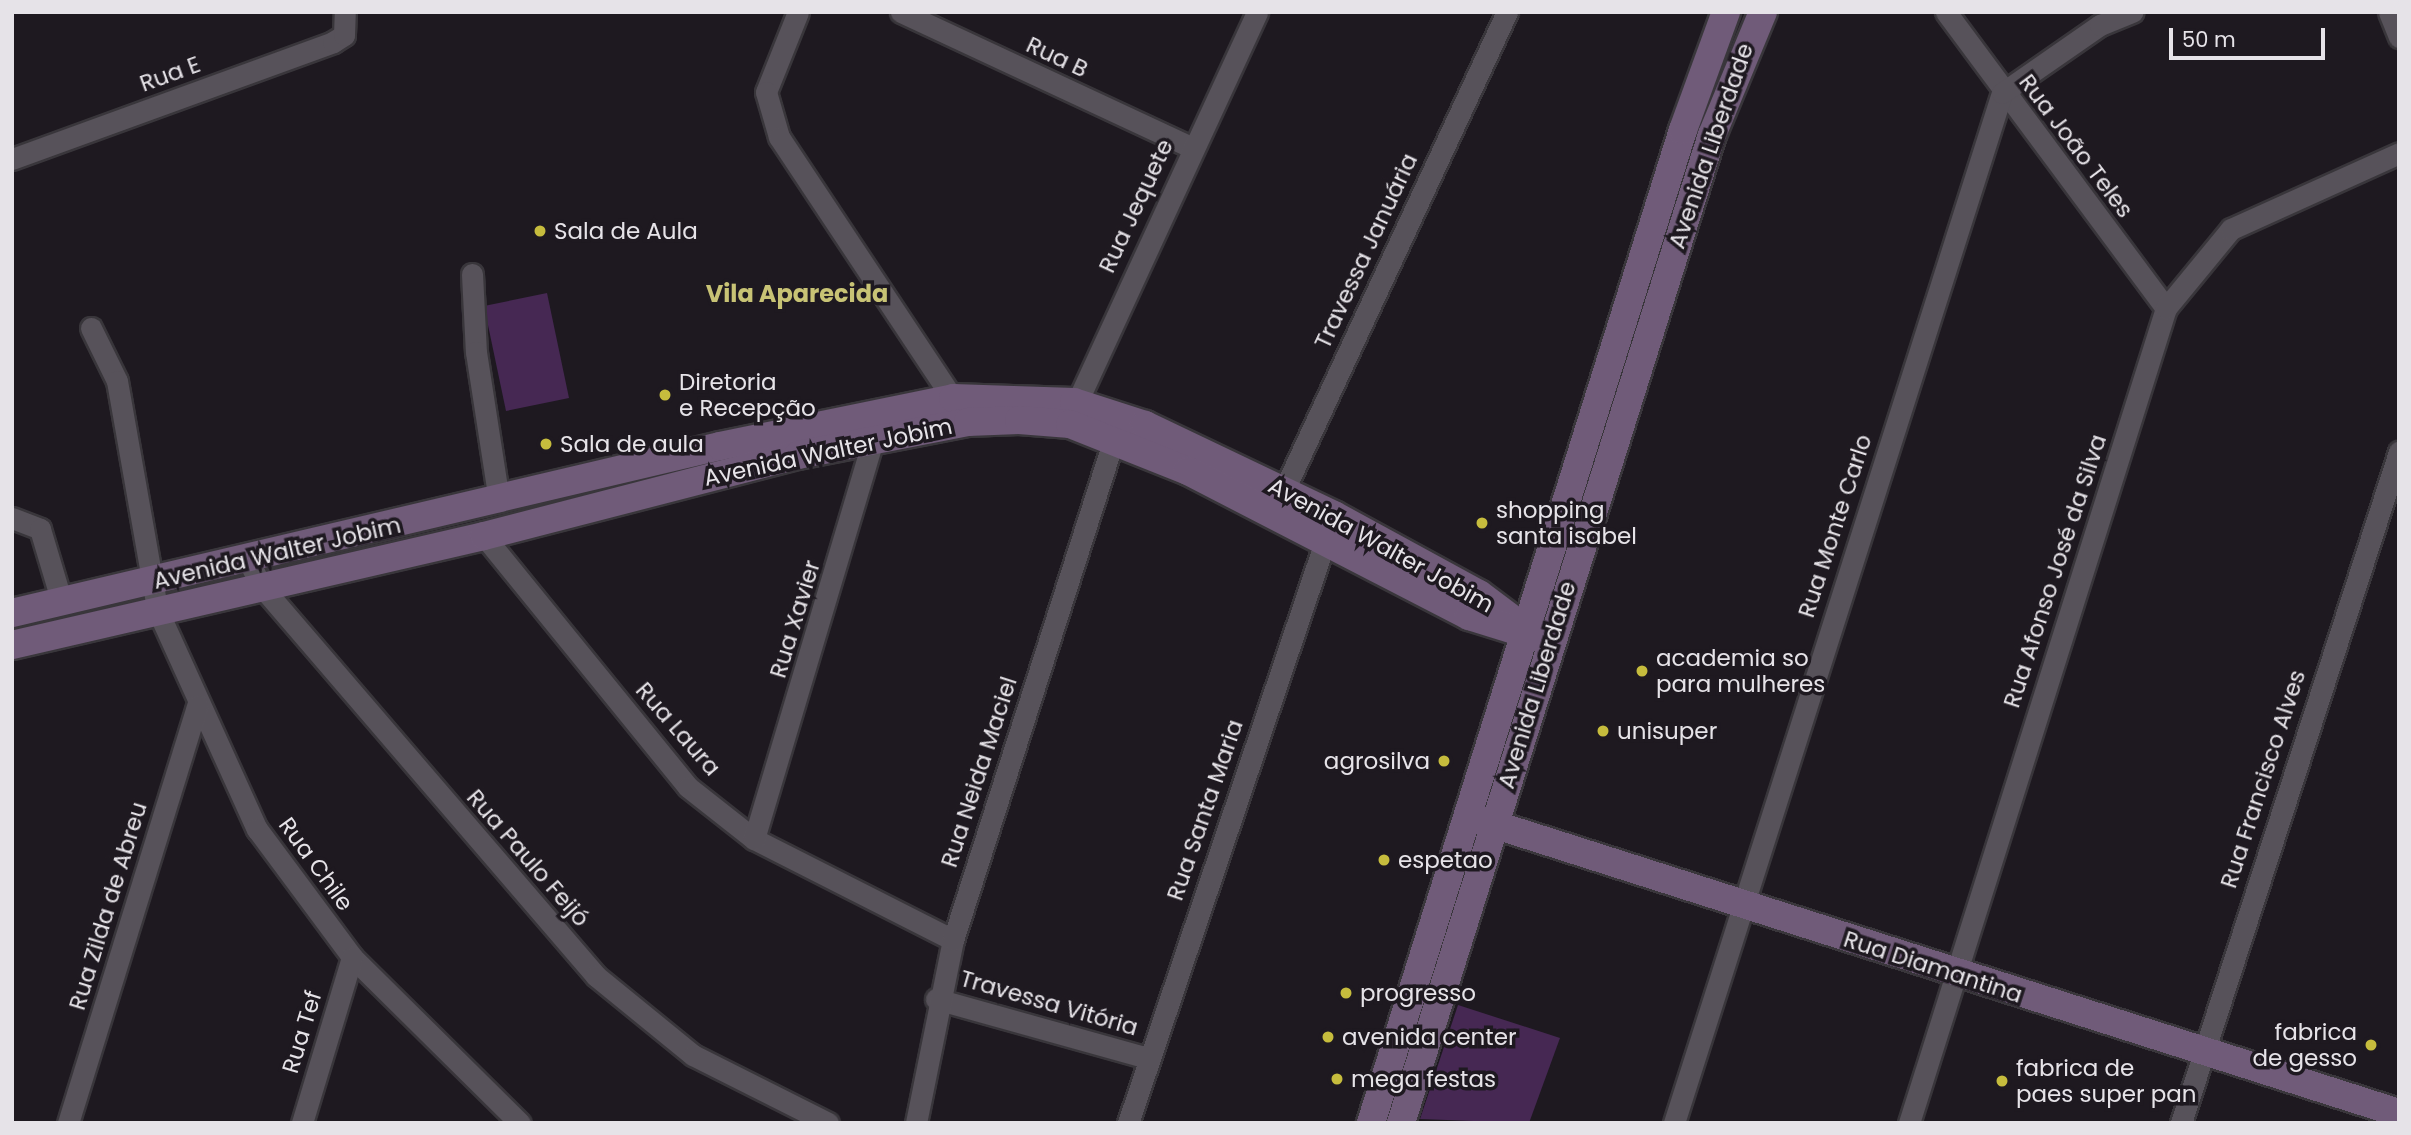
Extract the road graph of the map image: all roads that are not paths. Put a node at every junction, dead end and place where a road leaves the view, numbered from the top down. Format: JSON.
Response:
{"nodes":[{"id":1,"x":345,"y":12,"type":"edge"},
{"id":2,"x":798,"y":12,"type":"edge"},
{"id":3,"x":901,"y":12,"type":"edge"},
{"id":4,"x":1257,"y":12,"type":"edge"},
{"id":5,"x":1507,"y":12,"type":"edge"},
{"id":6,"x":1726,"y":12,"type":"edge"},
{"id":7,"x":1763,"y":12,"type":"edge"},
{"id":8,"x":1947,"y":12,"type":"edge"},
{"id":9,"x":2133,"y":12,"type":"edge"},
{"id":10,"x":2389,"y":12,"type":"edge"},
{"id":11,"x":2399,"y":37,"type":"edge"},
{"id":12,"x":2002,"y":93,"type":"junction"},
{"id":13,"x":1192,"y":148,"type":"junction"},
{"id":14,"x":2399,"y":153,"type":"edge"},
{"id":15,"x":12,"y":159,"type":"edge"},
{"id":16,"x":472,"y":274,"type":"dead end"},
{"id":17,"x":2166,"y":309,"type":"junction"},
{"id":18,"x":91,"y":328,"type":"dead end"},
{"id":19,"x":953,"y":398,"type":"junction"},
{"id":20,"x":1072,"y":413,"type":"junction"},
{"id":21,"x":968,"y":422,"type":"junction"},
{"id":22,"x":875,"y":425,"type":"junction"},
{"id":23,"x":1113,"y":442,"type":"junction"},
{"id":24,"x":2399,"y":452,"type":"edge"},
{"id":25,"x":1582,"y":496,"type":"junction"},
{"id":26,"x":1279,"y":500,"type":"junction"},
{"id":27,"x":499,"y":501,"type":"junction"},
{"id":28,"x":12,"y":518,"type":"edge"},
{"id":29,"x":1330,"y":527,"type":"junction"},
{"id":30,"x":484,"y":536,"type":"junction"},
{"id":31,"x":248,"y":560,"type":"junction"},
{"id":32,"x":149,"y":582,"type":"junction"},
{"id":33,"x":262,"y":587,"type":"junction"},
{"id":34,"x":62,"y":603,"type":"junction"},
{"id":35,"x":157,"y":610,"type":"junction"},
{"id":36,"x":12,"y":613,"type":"edge"},
{"id":37,"x":1540,"y":637,"type":"junction"},
{"id":38,"x":12,"y":645,"type":"edge"},
{"id":39,"x":197,"y":705,"type":"junction"},
{"id":40,"x":1481,"y":821,"type":"junction"},
{"id":41,"x":754,"y":839,"type":"junction"},
{"id":42,"x":1742,"y":906,"type":"junction"},
{"id":43,"x":953,"y":940,"type":"junction"},
{"id":44,"x":352,"y":957,"type":"junction"},
{"id":45,"x":1955,"y":974,"type":"junction"},
{"id":46,"x":936,"y":999,"type":"junction"},
{"id":47,"x":2203,"y":1054,"type":"junction"},
{"id":48,"x":1148,"y":1058,"type":"junction"},
{"id":49,"x":2399,"y":1113,"type":"edge"},
{"id":50,"x":68,"y":1123,"type":"edge"},
{"id":51,"x":302,"y":1123,"type":"edge"},
{"id":52,"x":520,"y":1123,"type":"edge"},
{"id":53,"x":828,"y":1123,"type":"edge"},
{"id":54,"x":916,"y":1123,"type":"edge"},
{"id":55,"x":1128,"y":1123,"type":"edge"},
{"id":56,"x":1371,"y":1123,"type":"edge"},
{"id":57,"x":1401,"y":1123,"type":"edge"},
{"id":58,"x":1674,"y":1123,"type":"edge"},
{"id":59,"x":1909,"y":1123,"type":"edge"},
{"id":60,"x":2181,"y":1123,"type":"edge"}],
"edges":[{"from":1,"to":15,"type":"street","name":"Rua E"},
{"from":2,"to":19,"type":"street"},
{"from":3,"to":13,"type":"street","name":"Rua B"},
{"from":4,"to":13,"type":"street","name":"Rua Jequete"},
{"from":5,"to":26,"type":"street","name":"Travessa Januária"},
{"from":6,"to":25,"type":"main road","name":"Avenida Liberdade"},
{"from":7,"to":25,"type":"main road","name":"Avenida Liberdade"},
{"from":8,"to":12,"type":"street","name":"Rua João Teles"},
{"from":9,"to":12,"type":"street"},
{"from":10,"to":11,"type":"street"},
{"from":12,"to":17,"type":"street","name":"Rua João Teles"},
{"from":12,"to":42,"type":"street","name":"Rua Monte Carlo"},
{"from":13,"to":20,"type":"street","name":"Rua Jequete"},
{"from":14,"to":17,"type":"street","name":"Rua Afonso José da Silva"},
{"from":16,"to":27,"type":"street"},
{"from":17,"to":45,"type":"street","name":"Rua Afonso José da Silva"},
{"from":18,"to":32,"type":"street","name":"Rua Chile"},
{"from":19,"to":20,"type":"main road","name":"Avenida Walter Jobim"},
{"from":19,"to":21,"type":"street"},
{"from":19,"to":22,"type":"main road","name":"Avenida Walter Jobim"},
{"from":20,"to":21,"type":"main road","name":"Avenida Walter Jobim"},
{"from":20,"to":23,"type":"main road","name":"Avenida Walter Jobim"},
{"from":20,"to":26,"type":"main road","name":"Avenida Walter Jobim"},
{"from":21,"to":22,"type":"main road","name":"Avenida Walter Jobim"},
{"from":22,"to":27,"type":"main road","name":"Avenida Walter Jobim"},
{"from":22,"to":30,"type":"main road","name":"Avenida Walter Jobim"},
{"from":22,"to":41,"type":"street","name":"Rua Xavier"},
{"from":23,"to":26,"type":"main road","name":"Avenida Walter Jobim"},
{"from":23,"to":43,"type":"street","name":"Rua Neida Maciel"},
{"from":24,"to":47,"type":"street","name":"Rua Francisco Alves"},
{"from":25,"to":37,"type":"main road","name":"Avenida Liberdade"},
{"from":26,"to":29,"type":"main road","name":"Avenida Walter Jobim"},
{"from":27,"to":31,"type":"main road","name":"Avenida Walter Jobim"},
{"from":28,"to":34,"type":"street"},
{"from":29,"to":37,"type":"main road","name":"Avenida Walter Jobim"},
{"from":29,"to":48,"type":"street","name":"Rua Santa Maria"},
{"from":30,"to":33,"type":"main road","name":"Avenida Walter Jobim"},
{"from":30,"to":41,"type":"street","name":"Rua Laura"},
{"from":31,"to":32,"type":"main road","name":"Avenida Walter Jobim"},
{"from":31,"to":33,"type":"street","name":"Rua Paulo Feijó"},
{"from":32,"to":34,"type":"main road","name":"Avenida Walter Jobim"},
{"from":32,"to":35,"type":"street","name":"Rua Chile"},
{"from":33,"to":35,"type":"main road","name":"Avenida Walter Jobim"},
{"from":33,"to":53,"type":"street","name":"Rua Paulo Feijó"},
{"from":34,"to":36,"type":"main road","name":"Avenida Walter Jobim"},
{"from":35,"to":38,"type":"main road","name":"Avenida Walter Jobim"},
{"from":35,"to":39,"type":"street","name":"Rua Chile"},
{"from":37,"to":40,"type":"main road","name":"Avenida Liberdade"},
{"from":39,"to":44,"type":"street","name":"Rua Chile"},
{"from":39,"to":50,"type":"street","name":"Rua Zilda de Abreu"},
{"from":40,"to":42,"type":"main road","name":"Rua Diamantina"},
{"from":40,"to":56,"type":"main road","name":"Avenida Liberdade"},
{"from":40,"to":57,"type":"main road","name":"Avenida Liberdade"},
{"from":41,"to":43,"type":"street","name":"Rua Laura"},
{"from":42,"to":45,"type":"main road","name":"Rua Diamantina"},
{"from":42,"to":58,"type":"street","name":"Rua Monte Carlo"},
{"from":43,"to":46,"type":"street","name":"Rua Neida Maciel"},
{"from":44,"to":51,"type":"street","name":"Rua Tef"},
{"from":44,"to":52,"type":"street","name":"Rua Chile"},
{"from":45,"to":47,"type":"main road","name":"Rua Diamantina"},
{"from":45,"to":59,"type":"street","name":"Rua Afonso José da Silva"},
{"from":46,"to":48,"type":"street","name":"Travessa Vitória"},
{"from":46,"to":54,"type":"street","name":"Rua Neida Maciel"},
{"from":47,"to":49,"type":"main road","name":"Rua Diamantina"},
{"from":47,"to":60,"type":"street","name":"Rua Francisco Alves"},
{"from":48,"to":55,"type":"street","name":"Rua Santa Maria"}]}
